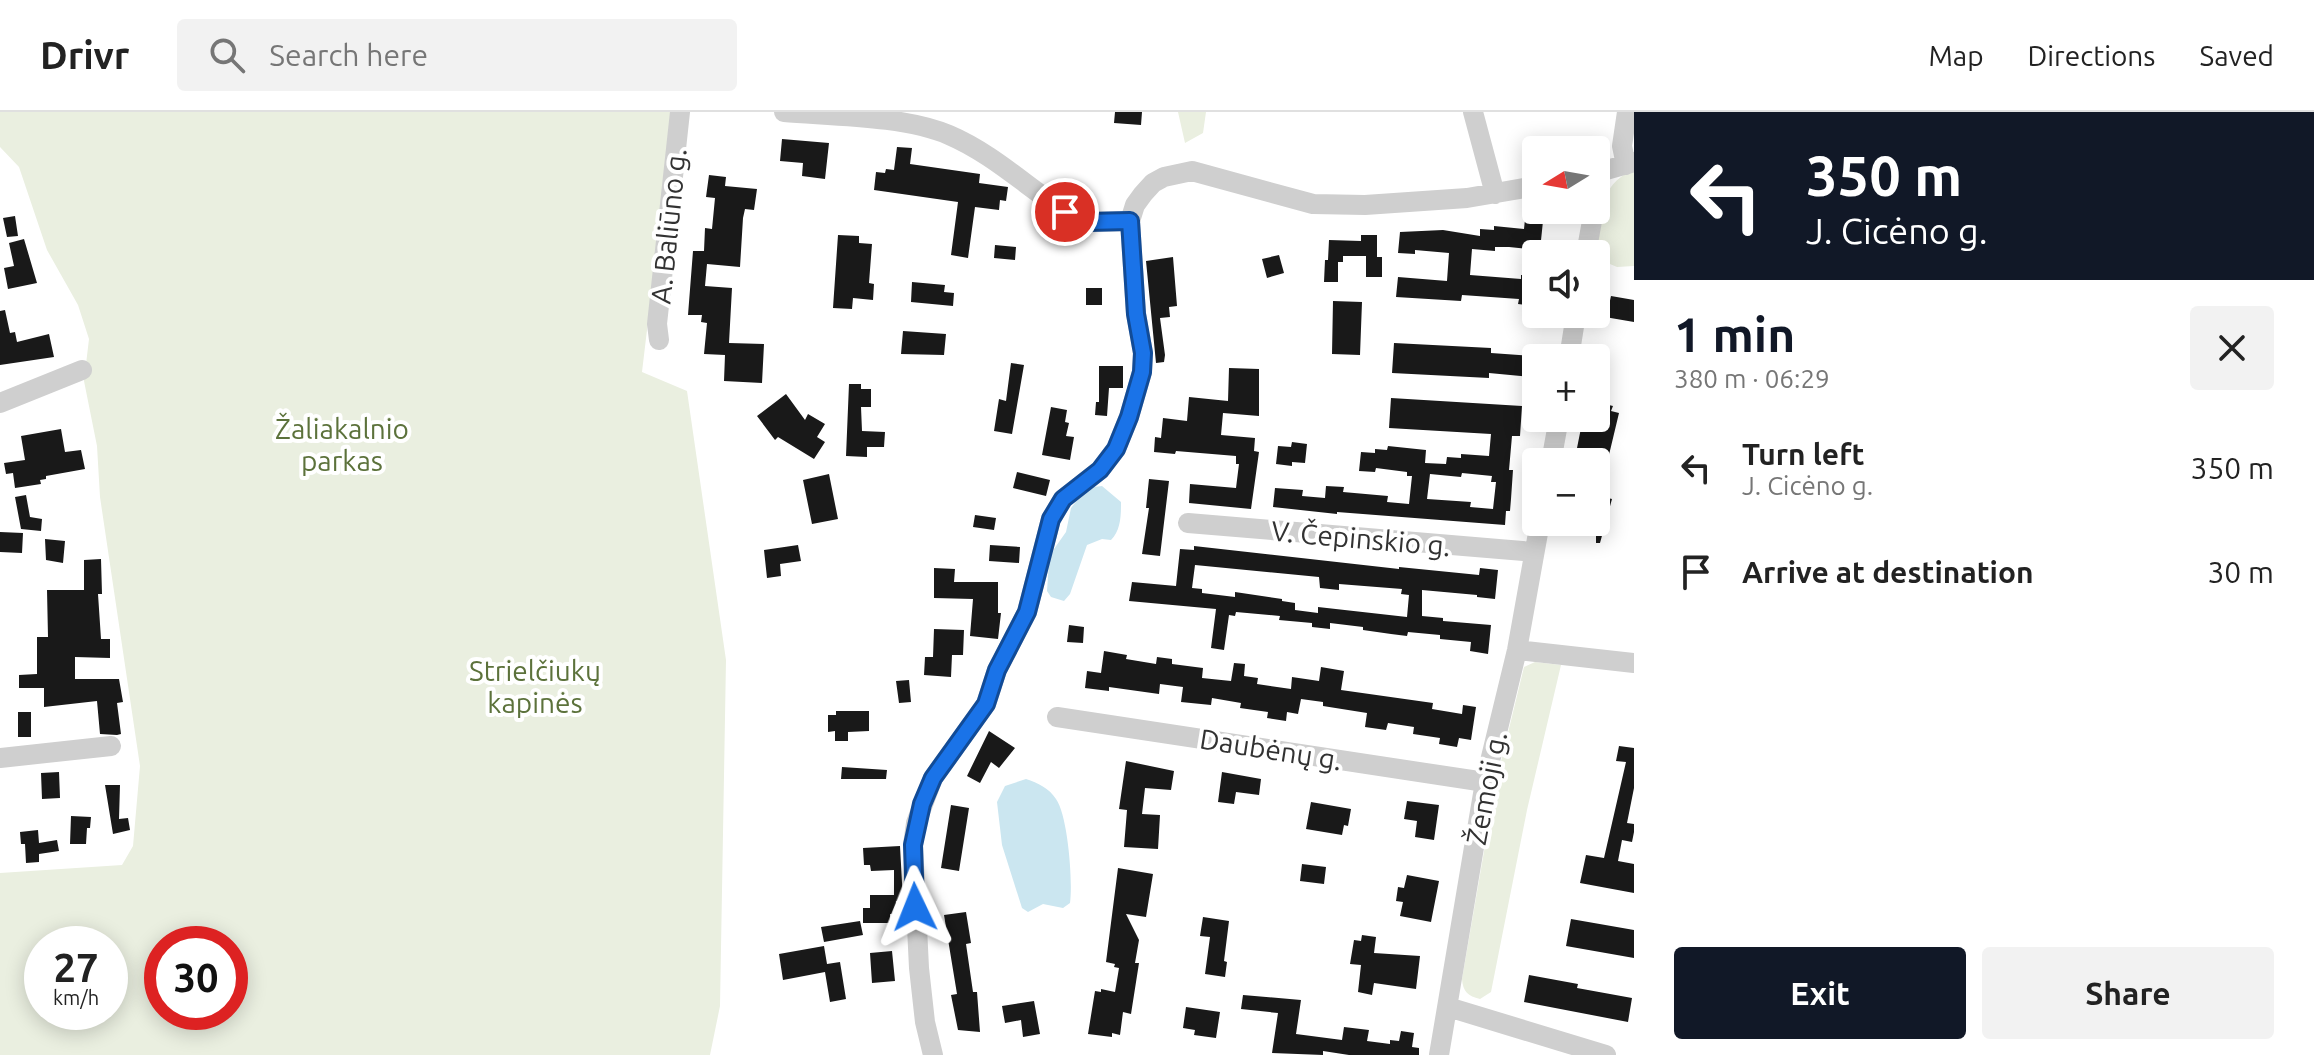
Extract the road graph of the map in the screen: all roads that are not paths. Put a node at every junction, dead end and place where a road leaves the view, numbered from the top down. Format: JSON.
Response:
{"nodes":[{"id":1,"x":680,"y":112,"type":"edge"},
{"id":2,"x":784,"y":112,"type":"edge"},
{"id":3,"x":1473,"y":112,"type":"edge"},
{"id":4,"x":1627,"y":112,"type":"edge"},
{"id":5,"x":1630,"y":164,"type":"edge"},
{"id":6,"x":1610,"y":170,"type":"edge"},
{"id":7,"x":1522,"y":189,"type":"edge"},
{"id":8,"x":1495,"y":194,"type":"junction"},
{"id":9,"x":1130,"y":221,"type":"junction"},
{"id":10,"x":659,"y":340,"type":"dead end"},
{"id":11,"x":82,"y":370,"type":"dead end"},
{"id":12,"x":0,"y":403,"type":"edge"},
{"id":13,"x":1188,"y":523,"type":"dead end"},
{"id":14,"x":1537,"y":536,"type":"edge"},
{"id":15,"x":1534,"y":552,"type":"junction"},
{"id":16,"x":1517,"y":650,"type":"junction"},
{"id":17,"x":1634,"y":663,"type":"edge"},
{"id":18,"x":1057,"y":717,"type":"dead end"},
{"id":19,"x":111,"y":746,"type":"dead end"},
{"id":20,"x":0,"y":758,"type":"edge"},
{"id":21,"x":1485,"y":782,"type":"junction"},
{"id":22,"x":1448,"y":1007,"type":"junction"},
{"id":23,"x":933,"y":1055,"type":"edge"},
{"id":24,"x":1439,"y":1055,"type":"edge"},
{"id":25,"x":1606,"y":1055,"type":"edge"}],
"edges":[{"from":1,"to":10,"type":"street","name":"A. Baliūno g."},
{"from":2,"to":9,"type":"street"},
{"from":3,"to":8,"type":"street"},
{"from":4,"to":5,"type":"street"},
{"from":5,"to":6,"type":"street"},
{"from":7,"to":8,"type":"street"},
{"from":8,"to":9,"type":"street"},
{"from":9,"to":23,"type":"street"},
{"from":11,"to":12,"type":"street"},
{"from":13,"to":15,"type":"street","name":"V. Čepinskio g."},
{"from":14,"to":15,"type":"street","name":"Žemoji g."},
{"from":15,"to":16,"type":"street","name":"Žemoji g."},
{"from":16,"to":17,"type":"street"},
{"from":16,"to":21,"type":"street","name":"Žemoji g."},
{"from":18,"to":21,"type":"street","name":"Daubėnų g."},
{"from":19,"to":20,"type":"street"},
{"from":21,"to":22,"type":"street","name":"Žemoji g."},
{"from":22,"to":24,"type":"street","name":"Žemoji g."},
{"from":22,"to":25,"type":"street"}]}
